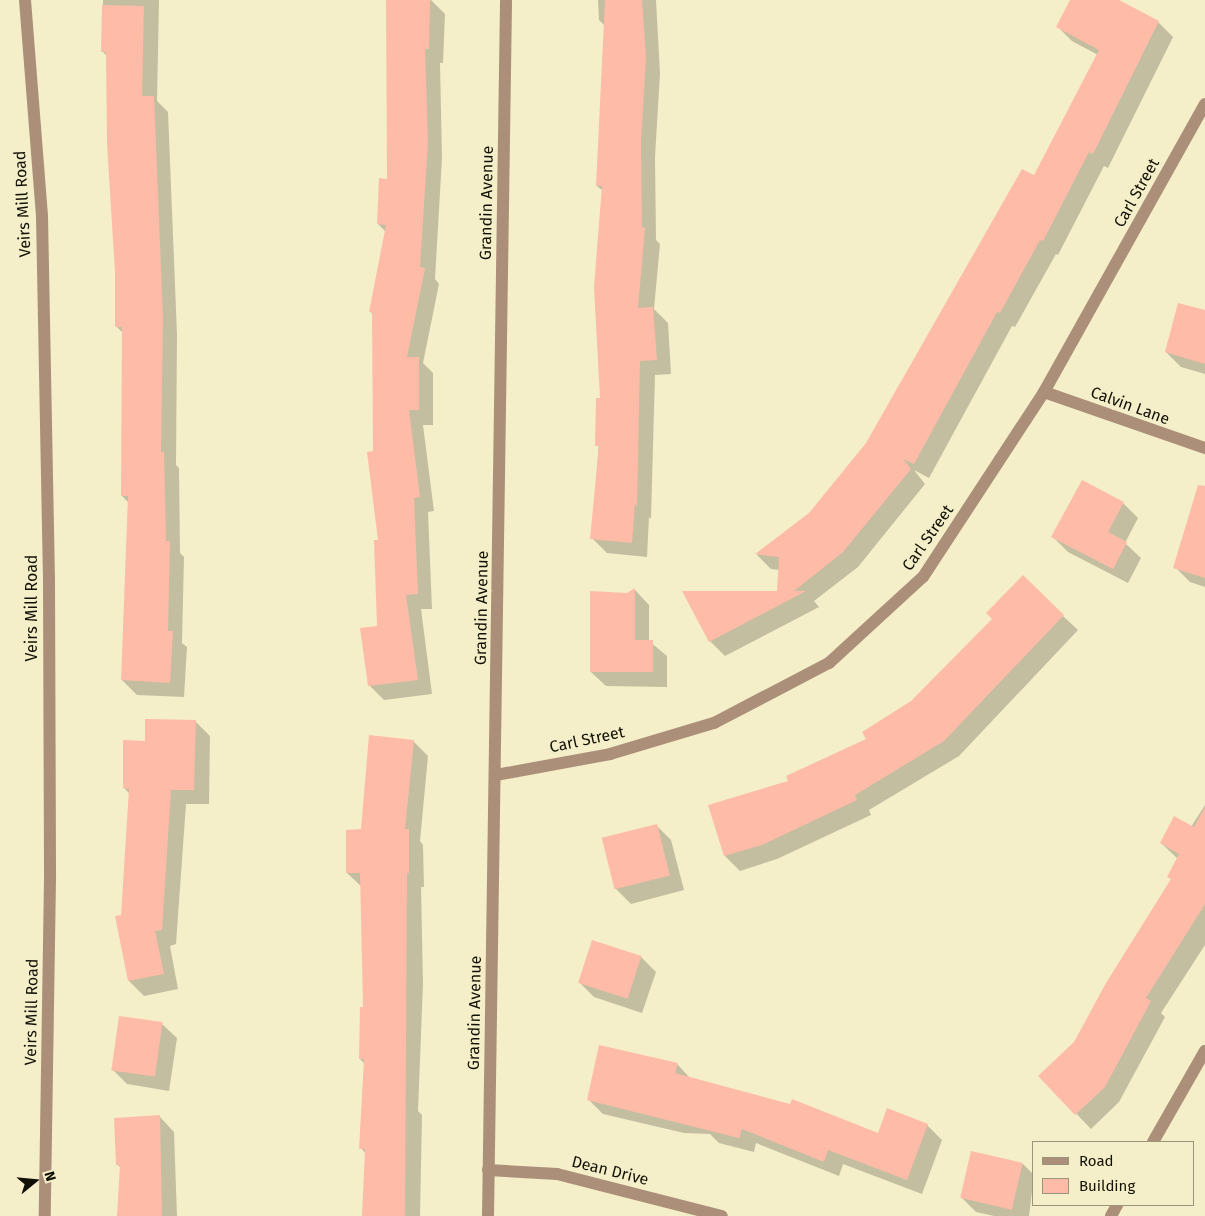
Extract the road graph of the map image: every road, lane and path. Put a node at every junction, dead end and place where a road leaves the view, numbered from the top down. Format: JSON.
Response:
{"nodes":[{"id":1,"x":25,"y":0,"type":"edge"},
{"id":2,"x":506,"y":0,"type":"edge"},
{"id":3,"x":1205,"y":104,"type":"edge"},
{"id":4,"x":1044,"y":392,"type":"junction"},
{"id":5,"x":1205,"y":448,"type":"edge"},
{"id":6,"x":496,"y":775,"type":"junction"},
{"id":7,"x":1205,"y":1051,"type":"edge"},
{"id":8,"x":1154,"y":1141,"type":"edge"},
{"id":9,"x":488,"y":1170,"type":"junction"},
{"id":10,"x":45,"y":1216,"type":"edge"},
{"id":11,"x":488,"y":1216,"type":"edge"},
{"id":12,"x":722,"y":1216,"type":"edge"}],
"edges":[{"from":1,"to":10,"type":"street","name":"Veirs Mill Road"},
{"from":2,"to":6,"type":"street","name":"Grandin Avenue"},
{"from":3,"to":4,"type":"street","name":"Carl Street"},
{"from":4,"to":5,"type":"street","name":"Calvin Lane"},
{"from":4,"to":6,"type":"street","name":"Carl Street"},
{"from":6,"to":9,"type":"street","name":"Grandin Avenue"},
{"from":7,"to":8,"type":"street"},
{"from":9,"to":11,"type":"street","name":"Grandin Avenue"},
{"from":9,"to":12,"type":"street","name":"Dean Drive"}]}
